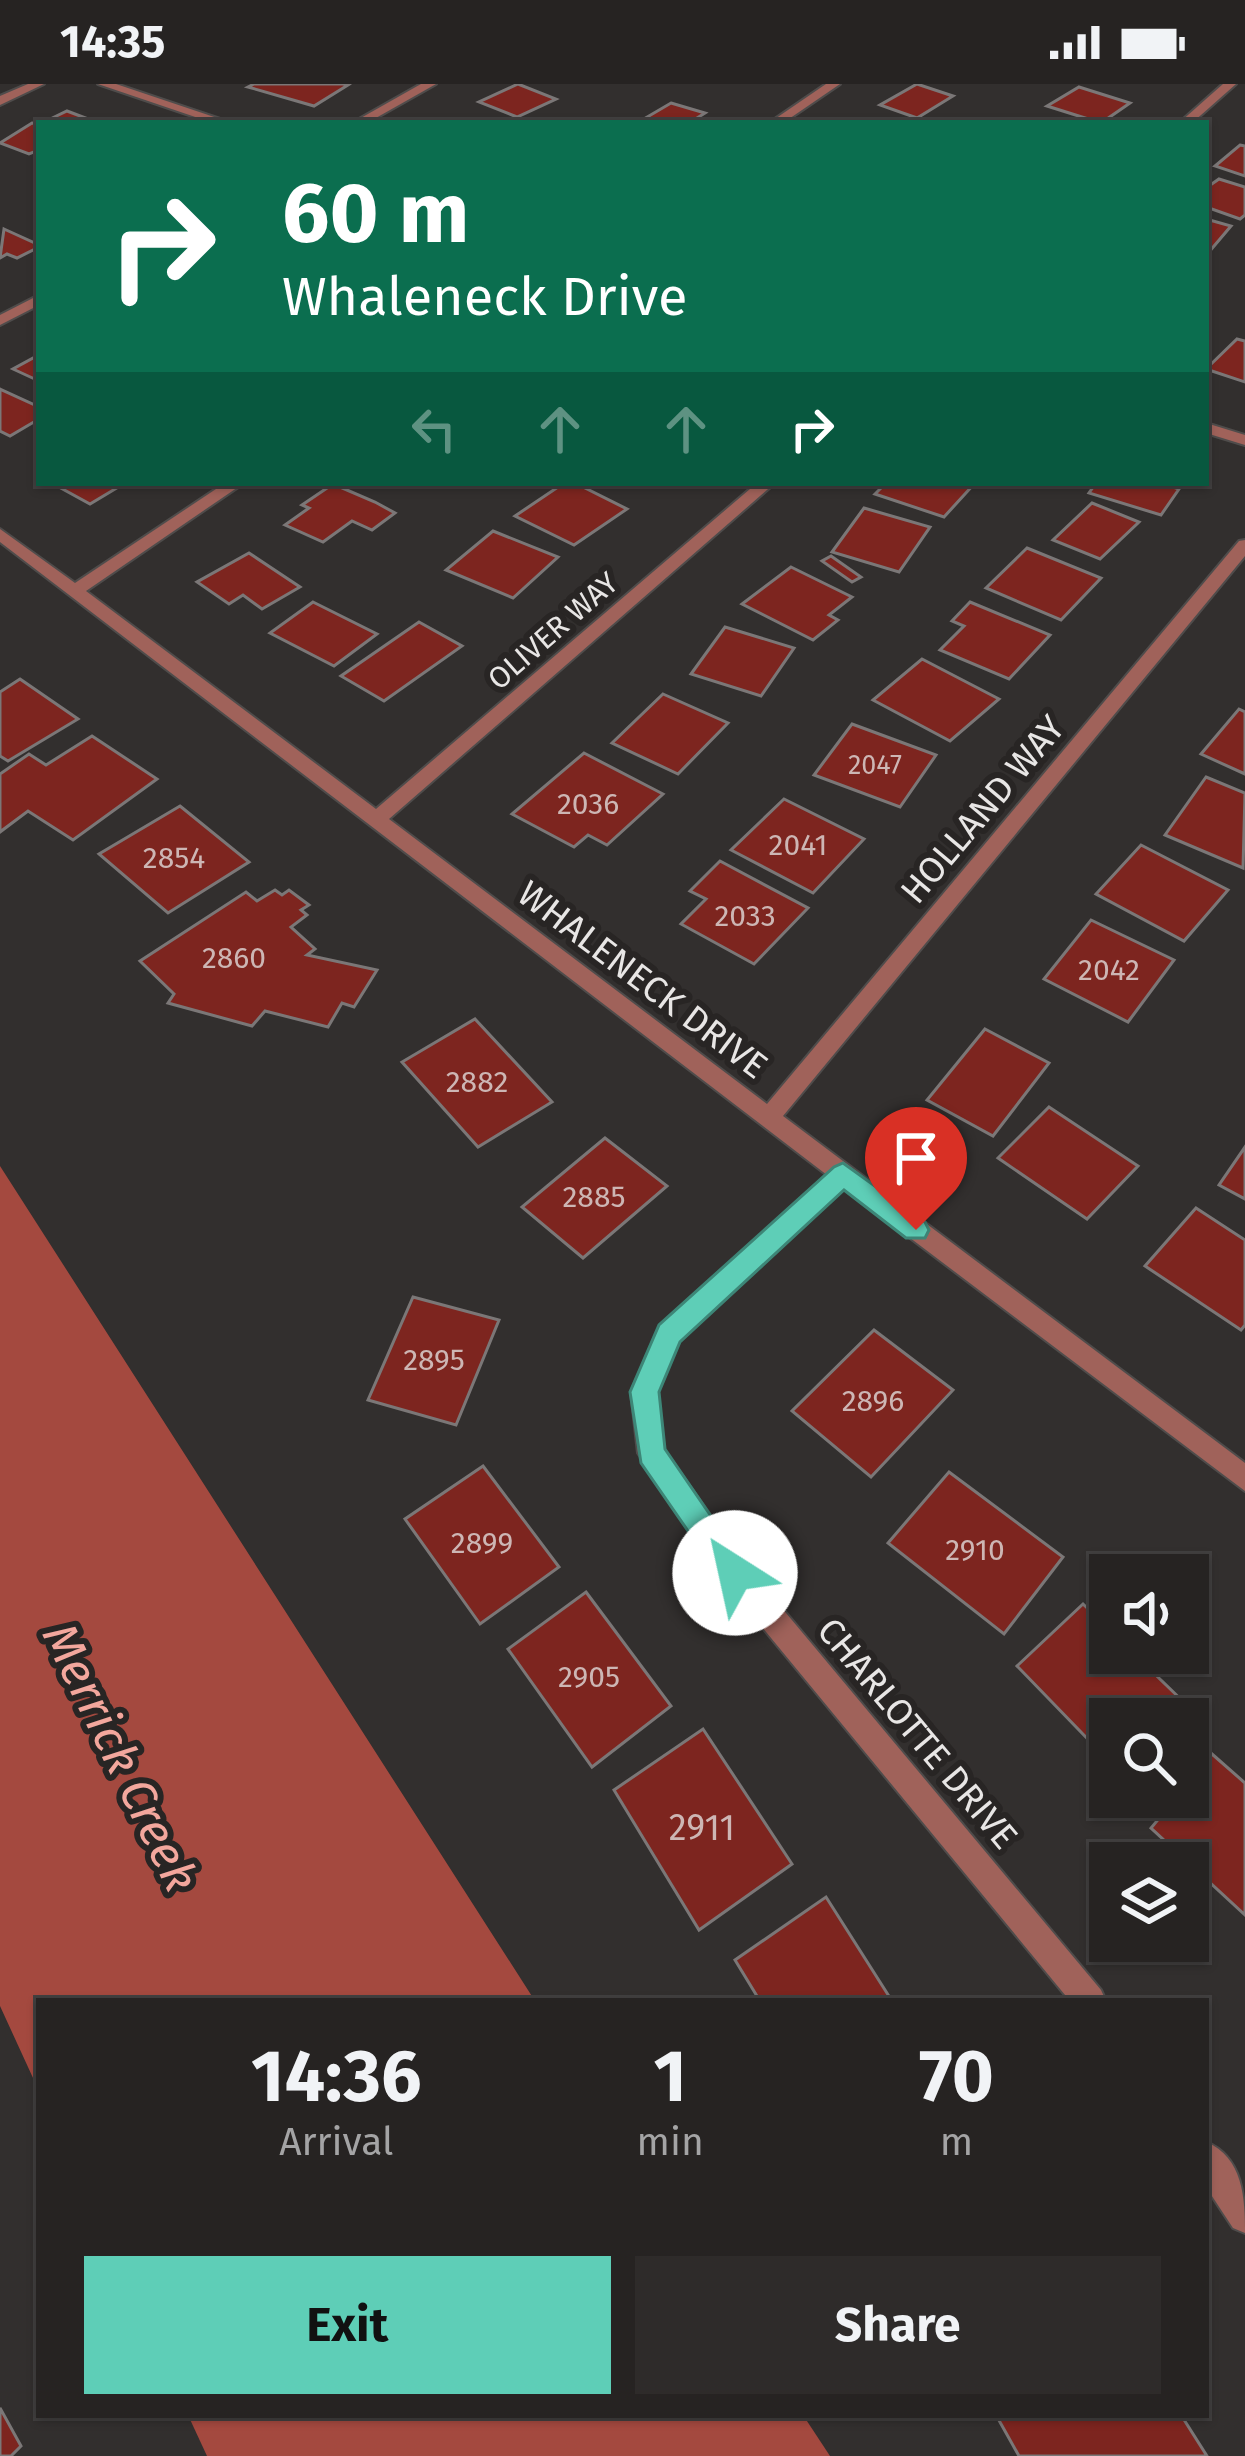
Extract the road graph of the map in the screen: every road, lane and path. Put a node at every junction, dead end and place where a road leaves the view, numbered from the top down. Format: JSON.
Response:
{"nodes":[{"id":1,"x":38,"y":84,"type":"edge"},
{"id":2,"x":104,"y":84,"type":"edge"},
{"id":3,"x":430,"y":84,"type":"edge"},
{"id":4,"x":834,"y":84,"type":"edge"},
{"id":5,"x":1230,"y":84,"type":"edge"},
{"id":6,"x":0,"y":101,"type":"edge"},
{"id":7,"x":217,"y":120,"type":"edge"},
{"id":8,"x":364,"y":120,"type":"edge"},
{"id":9,"x":780,"y":120,"type":"edge"},
{"id":10,"x":1188,"y":120,"type":"edge"},
{"id":11,"x":36,"y":301,"type":"edge"},
{"id":12,"x":0,"y":321,"type":"edge"},
{"id":13,"x":1209,"y":429,"type":"edge"},
{"id":14,"x":1245,"y":440,"type":"edge"},
{"id":15,"x":232,"y":486,"type":"edge"},
{"id":16,"x":763,"y":486,"type":"edge"},
{"id":17,"x":0,"y":534,"type":"edge"},
{"id":18,"x":1245,"y":545,"type":"edge"},
{"id":19,"x":75,"y":591,"type":"junction"},
{"id":20,"x":375,"y":820,"type":"junction"},
{"id":21,"x":770,"y":1116,"type":"junction"},
{"id":22,"x":843,"y":1174,"type":"junction"},
{"id":23,"x":1245,"y":1480,"type":"edge"},
{"id":24,"x":1088,"y":1998,"type":"edge"},
{"id":25,"x":1209,"y":2162,"type":"edge"},
{"id":26,"x":1245,"y":2216,"type":"edge"}],
"edges":[{"from":1,"to":6,"type":"street"},
{"from":2,"to":7,"type":"street"},
{"from":3,"to":8,"type":"street"},
{"from":4,"to":9,"type":"street"},
{"from":5,"to":10,"type":"street"},
{"from":11,"to":12,"type":"street"},
{"from":13,"to":14,"type":"street"},
{"from":15,"to":19,"type":"street"},
{"from":16,"to":20,"type":"street","name":"OLIVER WAY"},
{"from":17,"to":19,"type":"street","name":"WHALENECK DRIVE"},
{"from":18,"to":21,"type":"street","name":"HOLLAND WAY"},
{"from":19,"to":20,"type":"street","name":"WHALENECK DRIVE"},
{"from":20,"to":21,"type":"street","name":"WHALENECK DRIVE"},
{"from":21,"to":22,"type":"street","name":"WHALENECK DRIVE"},
{"from":22,"to":23,"type":"street","name":"WHALENECK DRIVE"},
{"from":22,"to":24,"type":"street","name":"CHARLOTTE DRIVE"},
{"from":25,"to":26,"type":"street"}]}
